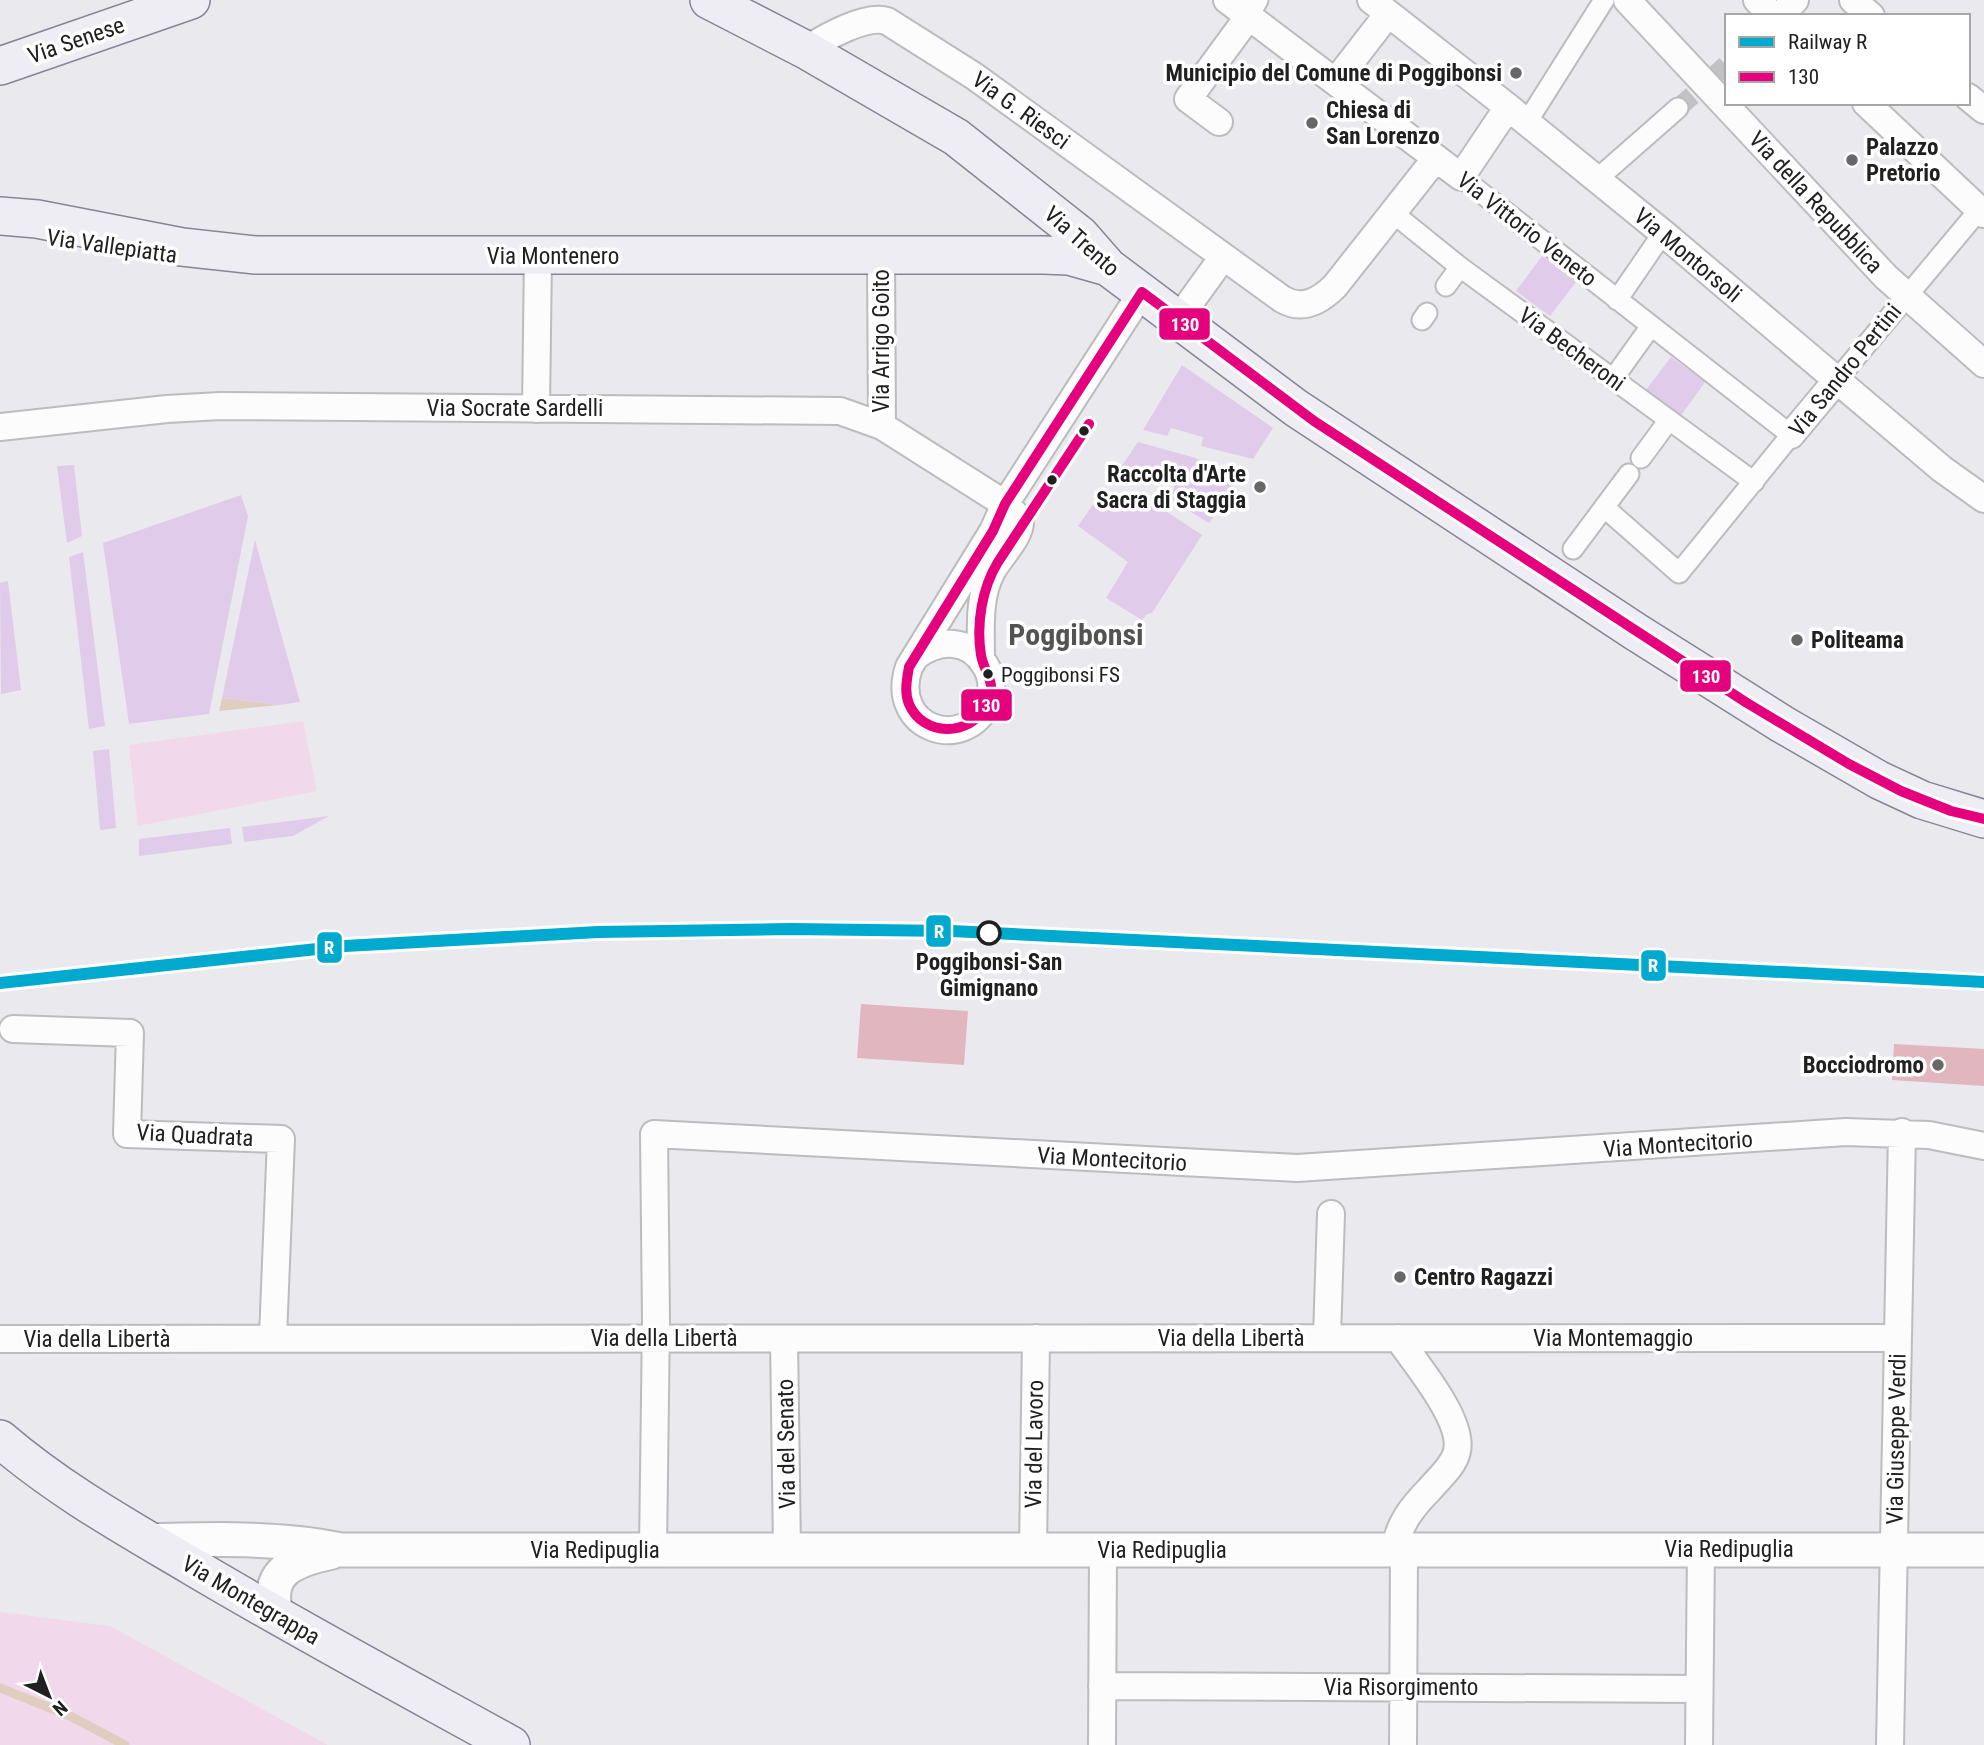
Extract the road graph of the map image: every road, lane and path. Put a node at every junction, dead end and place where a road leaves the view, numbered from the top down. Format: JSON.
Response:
{"nodes":[{"id":1,"x":191,"y":0,"type":"edge"},
{"id":2,"x":709,"y":0,"type":"edge"},
{"id":3,"x":1227,"y":0,"type":"edge"},
{"id":4,"x":1604,"y":0,"type":"edge"},
{"id":5,"x":1627,"y":0,"type":"edge"},
{"id":6,"x":1757,"y":0,"type":"edge"},
{"id":7,"x":1795,"y":0,"type":"edge"},
{"id":8,"x":1853,"y":0,"type":"edge"},
{"id":9,"x":1385,"y":5,"type":"edge"},
{"id":10,"x":1254,"y":8,"type":"edge"},
{"id":11,"x":1771,"y":14,"type":"edge"},
{"id":12,"x":1782,"y":14,"type":"edge"},
{"id":13,"x":1869,"y":14,"type":"edge"},
{"id":14,"x":806,"y":50,"type":"junction"},
{"id":15,"x":0,"y":66,"type":"edge"},
{"id":16,"x":1336,"y":81,"type":"junction"},
{"id":17,"x":1970,"y":99,"type":"edge"},
{"id":18,"x":1725,"y":104,"type":"edge"},
{"id":19,"x":1726,"y":105,"type":"edge"},
{"id":20,"x":1868,"y":105,"type":"edge"},
{"id":21,"x":1678,"y":108,"type":"tunnel mouth"},
{"id":22,"x":1984,"y":110,"type":"edge"},
{"id":23,"x":1518,"y":114,"type":"junction"},
{"id":24,"x":1219,"y":122,"type":"dead end"},
{"id":25,"x":1436,"y":158,"type":"junction"},
{"id":26,"x":1461,"y":177,"type":"junction"},
{"id":27,"x":1596,"y":180,"type":"junction"},
{"id":28,"x":1044,"y":206,"type":"junction"},
{"id":29,"x":1982,"y":210,"type":"edge"},
{"id":30,"x":1393,"y":213,"type":"junction"},
{"id":31,"x":0,"y":216,"type":"edge"},
{"id":32,"x":0,"y":233,"type":"edge"},
{"id":33,"x":1663,"y":233,"type":"junction"},
{"id":34,"x":223,"y":253,"type":"junction"},
{"id":35,"x":1014,"y":254,"type":"junction"},
{"id":36,"x":538,"y":256,"type":"junction"},
{"id":37,"x":881,"y":256,"type":"junction"},
{"id":38,"x":1223,"y":257,"type":"junction"},
{"id":39,"x":1108,"y":267,"type":"junction"},
{"id":40,"x":1460,"y":267,"type":"junction"},
{"id":41,"x":1446,"y":286,"type":"dead end"},
{"id":42,"x":1142,"y":292,"type":"junction"},
{"id":43,"x":1906,"y":296,"type":"junction"},
{"id":44,"x":1618,"y":300,"type":"junction"},
{"id":45,"x":1179,"y":318,"type":"junction"},
{"id":46,"x":1651,"y":326,"type":"junction"},
{"id":47,"x":1984,"y":364,"type":"edge"},
{"id":48,"x":1613,"y":379,"type":"junction"},
{"id":49,"x":1836,"y":380,"type":"junction"},
{"id":50,"x":536,"y":409,"type":"junction"},
{"id":51,"x":1669,"y":420,"type":"junction"},
{"id":52,"x":882,"y":425,"type":"junction"},
{"id":53,"x":0,"y":427,"type":"edge"},
{"id":54,"x":1791,"y":435,"type":"junction"},
{"id":55,"x":1641,"y":458,"type":"dead end"},
{"id":56,"x":1629,"y":474,"type":"dead end"},
{"id":57,"x":1754,"y":482,"type":"junction"},
{"id":58,"x":1984,"y":499,"type":"edge"},
{"id":59,"x":1005,"y":504,"type":"junction"},
{"id":60,"x":1604,"y":507,"type":"junction"},
{"id":61,"x":1573,"y":549,"type":"dead end"},
{"id":62,"x":916,"y":656,"type":"junction"},
{"id":63,"x":981,"y":658,"type":"junction"},
{"id":64,"x":1984,"y":819,"type":"edge"},
{"id":65,"x":13,"y":1029,"type":"dead end"},
{"id":66,"x":1902,"y":1132,"type":"junction"},
{"id":67,"x":1984,"y":1146,"type":"edge"},
{"id":68,"x":1331,"y":1214,"type":"dead end"},
{"id":69,"x":1327,"y":1337,"type":"junction"},
{"id":70,"x":273,"y":1338,"type":"junction"},
{"id":71,"x":655,"y":1338,"type":"junction"},
{"id":72,"x":1036,"y":1338,"type":"junction"},
{"id":73,"x":1398,"y":1338,"type":"junction"},
{"id":74,"x":1898,"y":1338,"type":"junction"},
{"id":75,"x":0,"y":1339,"type":"edge"},
{"id":76,"x":784,"y":1339,"type":"junction"},
{"id":77,"x":0,"y":1439,"type":"edge"},
{"id":78,"x":150,"y":1541,"type":"junction"},
{"id":79,"x":1399,"y":1549,"type":"junction"},
{"id":80,"x":1701,"y":1549,"type":"junction"},
{"id":81,"x":1894,"y":1549,"type":"junction"},
{"id":82,"x":341,"y":1550,"type":"junction"},
{"id":83,"x":653,"y":1550,"type":"junction"},
{"id":84,"x":787,"y":1550,"type":"junction"},
{"id":85,"x":1032,"y":1550,"type":"junction"},
{"id":86,"x":1103,"y":1550,"type":"junction"},
{"id":87,"x":1984,"y":1550,"type":"edge"},
{"id":88,"x":277,"y":1617,"type":"junction"},
{"id":89,"x":1102,"y":1686,"type":"junction"},
{"id":90,"x":1403,"y":1687,"type":"junction"},
{"id":91,"x":1699,"y":1689,"type":"junction"},
{"id":92,"x":511,"y":1745,"type":"edge"},
{"id":93,"x":1102,"y":1745,"type":"edge"},
{"id":94,"x":1403,"y":1745,"type":"edge"},
{"id":95,"x":1699,"y":1745,"type":"edge"},
{"id":96,"x":1891,"y":1745,"type":"edge"}],
"edges":[{"from":1,"to":15,"type":"main road","name":"Via Senese"},
{"from":2,"to":14,"type":"main road","name":"Via Trento"},
{"from":3,"to":10,"type":"street","name":"Via Vittorio Veneto"},
{"from":4,"to":23,"type":"street"},
{"from":5,"to":18,"type":"street","name":"Via della Repubblica"},
{"from":6,"to":11,"type":"street"},
{"from":7,"to":12,"type":"street"},
{"from":8,"to":13,"type":"street"},
{"from":9,"to":16,"type":"street"},
{"from":9,"to":23,"type":"street","name":"Via Montorsoli"},
{"from":10,"to":16,"type":"street","name":"Via Vittorio Veneto"},
{"from":10,"to":24,"type":"street"},
{"from":14,"to":28,"type":"main road","name":"Via Trento"},
{"from":14,"to":38,"type":"street","name":"Via G. Riesci"},
{"from":16,"to":25,"type":"street","name":"Via Vittorio Veneto"},
{"from":17,"to":22,"type":"street"},
{"from":19,"to":43,"type":"street","name":"Via della Repubblica"},
{"from":20,"to":29,"type":"street"},
{"from":21,"to":27,"type":"street"},
{"from":23,"to":26,"type":"street"},
{"from":23,"to":27,"type":"street","name":"Via Montorsoli"},
{"from":25,"to":26,"type":"street","name":"Via Vittorio Veneto"},
{"from":25,"to":30,"type":"street","name":"Via G. Riesci"},
{"from":26,"to":44,"type":"street","name":"Via Vittorio Veneto"},
{"from":27,"to":33,"type":"street","name":"Via Montorsoli"},
{"from":28,"to":35,"type":"main road"},
{"from":28,"to":39,"type":"main road","name":"Via Trento"},
{"from":29,"to":43,"type":"street","name":"Via Sandro Pertini"},
{"from":30,"to":38,"type":"street","name":"Via G. Riesci"},
{"from":30,"to":40,"type":"street","name":"Via Becheroni"},
{"from":31,"to":34,"type":"main road","name":"Via Montenero"},
{"from":32,"to":34,"type":"street","name":"Via Vallepiatta"},
{"from":33,"to":44,"type":"street"},
{"from":33,"to":49,"type":"street","name":"Via Montorsoli"},
{"from":34,"to":36,"type":"main road","name":"Via Montenero"},
{"from":35,"to":37,"type":"main road","name":"Via Montenero"},
{"from":35,"to":39,"type":"main road","name":"Via Montenero"},
{"from":36,"to":37,"type":"main road","name":"Via Montenero"},
{"from":36,"to":50,"type":"street"},
{"from":37,"to":52,"type":"street","name":"Via Arrigo Goito"},
{"from":38,"to":45,"type":"street"},
{"from":39,"to":42,"type":"main road","name":"Via Trento"},
{"from":40,"to":41,"type":"street"},
{"from":40,"to":48,"type":"street","name":"Via Becheroni"},
{"from":42,"to":45,"type":"main road","name":"Via Trento"},
{"from":42,"to":59,"type":"street"},
{"from":43,"to":47,"type":"street","name":"Via della Repubblica"},
{"from":43,"to":49,"type":"street","name":"Via Sandro Pertini"},
{"from":44,"to":46,"type":"street","name":"Via Vittorio Veneto"},
{"from":45,"to":64,"type":"main road","name":"Via Trento"},
{"from":46,"to":48,"type":"street"},
{"from":46,"to":54,"type":"street","name":"Via Vittorio Veneto"},
{"from":48,"to":51,"type":"street","name":"Via Becheroni"},
{"from":49,"to":54,"type":"street","name":"Via Sandro Pertini"},
{"from":49,"to":58,"type":"street","name":"Via Montorsoli"},
{"from":50,"to":52,"type":"street","name":"Via Socrate Sardelli"},
{"from":50,"to":53,"type":"street","name":"Via Socrate Sardelli"},
{"from":51,"to":55,"type":"street"},
{"from":51,"to":57,"type":"street","name":"Via Becheroni"},
{"from":52,"to":59,"type":"street","name":"Via Socrate Sardelli"},
{"from":54,"to":57,"type":"street","name":"Via Sandro Pertini"},
{"from":56,"to":60,"type":"street"},
{"from":57,"to":60,"type":"street","name":"Via Sandro Pertini"},
{"from":59,"to":62,"type":"street"},
{"from":59,"to":63,"type":"street"},
{"from":60,"to":61,"type":"street"},
{"from":62,"to":63,"type":"street"},
{"from":62,"to":63,"type":"street"},
{"from":65,"to":70,"type":"street","name":"Via Quadrata"},
{"from":66,"to":67,"type":"street","name":"Via Montecitorio"},
{"from":66,"to":71,"type":"street","name":"Via Montecitorio"},
{"from":66,"to":74,"type":"street","name":"Via Giuseppe Verdi"},
{"from":68,"to":69,"type":"street"},
{"from":69,"to":72,"type":"street","name":"Via della Libertà"},
{"from":69,"to":73,"type":"street","name":"Via Montemaggio"},
{"from":70,"to":71,"type":"street","name":"Via della Libertà"},
{"from":70,"to":75,"type":"street","name":"Via della Libertà"},
{"from":71,"to":76,"type":"street","name":"Via della Libertà"},
{"from":71,"to":83,"type":"street","name":"Via Montecitorio"},
{"from":72,"to":76,"type":"street","name":"Via della Libertà"},
{"from":72,"to":85,"type":"street","name":"Via del Lavoro"},
{"from":73,"to":74,"type":"street","name":"Via Montemaggio"},
{"from":73,"to":79,"type":"street"},
{"from":74,"to":81,"type":"street","name":"Via Giuseppe Verdi"},
{"from":76,"to":84,"type":"street","name":"Via del Senato"},
{"from":77,"to":78,"type":"main road","name":"Via Montegrappa"},
{"from":78,"to":82,"type":"street","name":"Via Redipuglia"},
{"from":78,"to":88,"type":"main road","name":"Via Montegrappa"},
{"from":79,"to":80,"type":"street","name":"Via Redipuglia"},
{"from":79,"to":86,"type":"street","name":"Via Redipuglia"},
{"from":79,"to":90,"type":"street"},
{"from":80,"to":81,"type":"street","name":"Via Redipuglia"},
{"from":80,"to":91,"type":"street"},
{"from":81,"to":87,"type":"street","name":"Via Redipuglia"},
{"from":81,"to":96,"type":"street","name":"Via Giuseppe Verdi"},
{"from":82,"to":83,"type":"street","name":"Via Redipuglia"},
{"from":82,"to":88,"type":"street","name":"Via Redipuglia"},
{"from":83,"to":84,"type":"street","name":"Via Redipuglia"},
{"from":84,"to":85,"type":"street","name":"Via Redipuglia"},
{"from":85,"to":86,"type":"street","name":"Via Redipuglia"},
{"from":86,"to":89,"type":"street"},
{"from":88,"to":92,"type":"main road","name":"Via Montegrappa"},
{"from":89,"to":90,"type":"street","name":"Via Risorgimento"},
{"from":89,"to":93,"type":"street"},
{"from":90,"to":91,"type":"street","name":"Via Risorgimento"},
{"from":90,"to":94,"type":"street"},
{"from":91,"to":95,"type":"street"}]}
